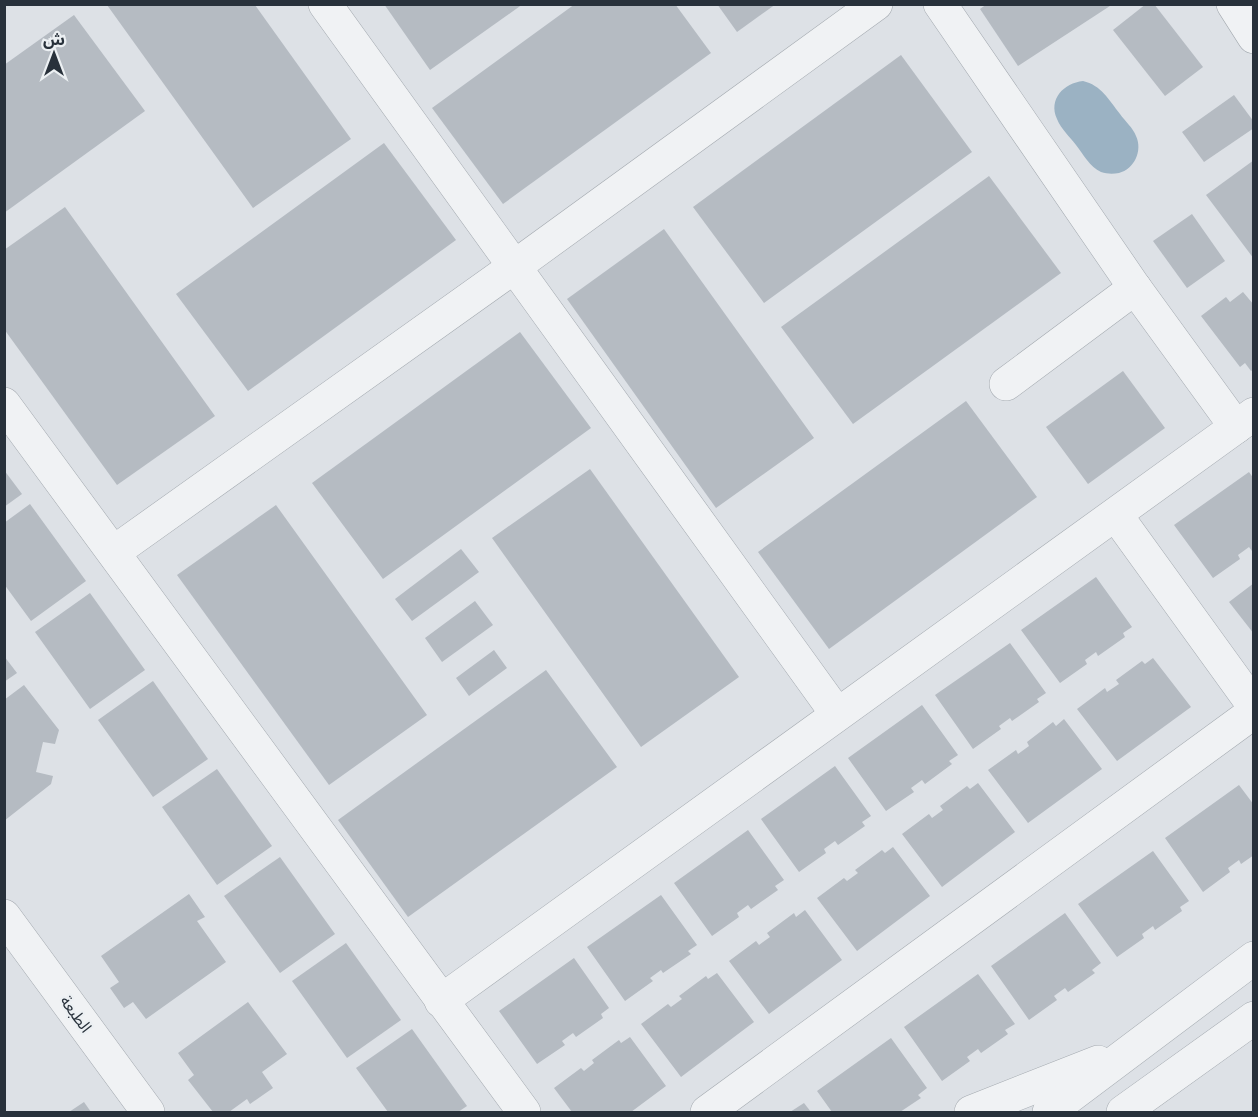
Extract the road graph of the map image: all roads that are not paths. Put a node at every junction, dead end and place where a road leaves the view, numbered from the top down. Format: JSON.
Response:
{"nodes":[{"id":1,"x":325,"y":4,"type":"edge"},
{"id":2,"x":876,"y":4,"type":"edge"},
{"id":3,"x":940,"y":4,"type":"edge"},
{"id":4,"x":1233,"y":4,"type":"edge"},
{"id":5,"x":1254,"y":37,"type":"edge"},
{"id":6,"x":514,"y":267,"type":"junction"},
{"id":7,"x":1135,"y":288,"type":"junction"},
{"id":8,"x":1006,"y":384,"type":"dead end"},
{"id":9,"x":4,"y":404,"type":"edge"},
{"id":10,"x":1245,"y":420,"type":"edge"},
{"id":11,"x":1116,"y":514,"type":"junction"},
{"id":12,"x":114,"y":552,"type":"junction"},
{"id":13,"x":837,"y":714,"type":"junction"},
{"id":14,"x":1251,"y":718,"type":"edge"},
{"id":15,"x":4,"y":916,"type":"edge"},
{"id":16,"x":1254,"y":958,"type":"edge"},
{"id":17,"x":441,"y":1001,"type":"junction"},
{"id":18,"x":1254,"y":1018,"type":"edge"},
{"id":19,"x":1136,"y":1048,"type":"junction"},
{"id":20,"x":148,"y":1113,"type":"edge"},
{"id":21,"x":524,"y":1113,"type":"edge"},
{"id":22,"x":706,"y":1113,"type":"edge"},
{"id":23,"x":971,"y":1113,"type":"edge"},
{"id":24,"x":1049,"y":1113,"type":"edge"},
{"id":25,"x":1123,"y":1113,"type":"edge"}],
"edges":[{"from":1,"to":6,"type":"street"},
{"from":2,"to":6,"type":"street"},
{"from":3,"to":7,"type":"street"},
{"from":4,"to":5,"type":"street"},
{"from":6,"to":12,"type":"street"},
{"from":6,"to":13,"type":"street"},
{"from":7,"to":8,"type":"street"},
{"from":7,"to":10,"type":"street"},
{"from":9,"to":12,"type":"street"},
{"from":10,"to":11,"type":"street"},
{"from":11,"to":13,"type":"street"},
{"from":11,"to":14,"type":"street"},
{"from":12,"to":17,"type":"street"},
{"from":13,"to":17,"type":"street"},
{"from":14,"to":22,"type":"street"},
{"from":15,"to":20,"type":"street","name":"الطبعة"},
{"from":16,"to":19,"type":"street"},
{"from":17,"to":21,"type":"street"},
{"from":18,"to":25,"type":"street"},
{"from":19,"to":23,"type":"street"},
{"from":19,"to":24,"type":"street"}]}
